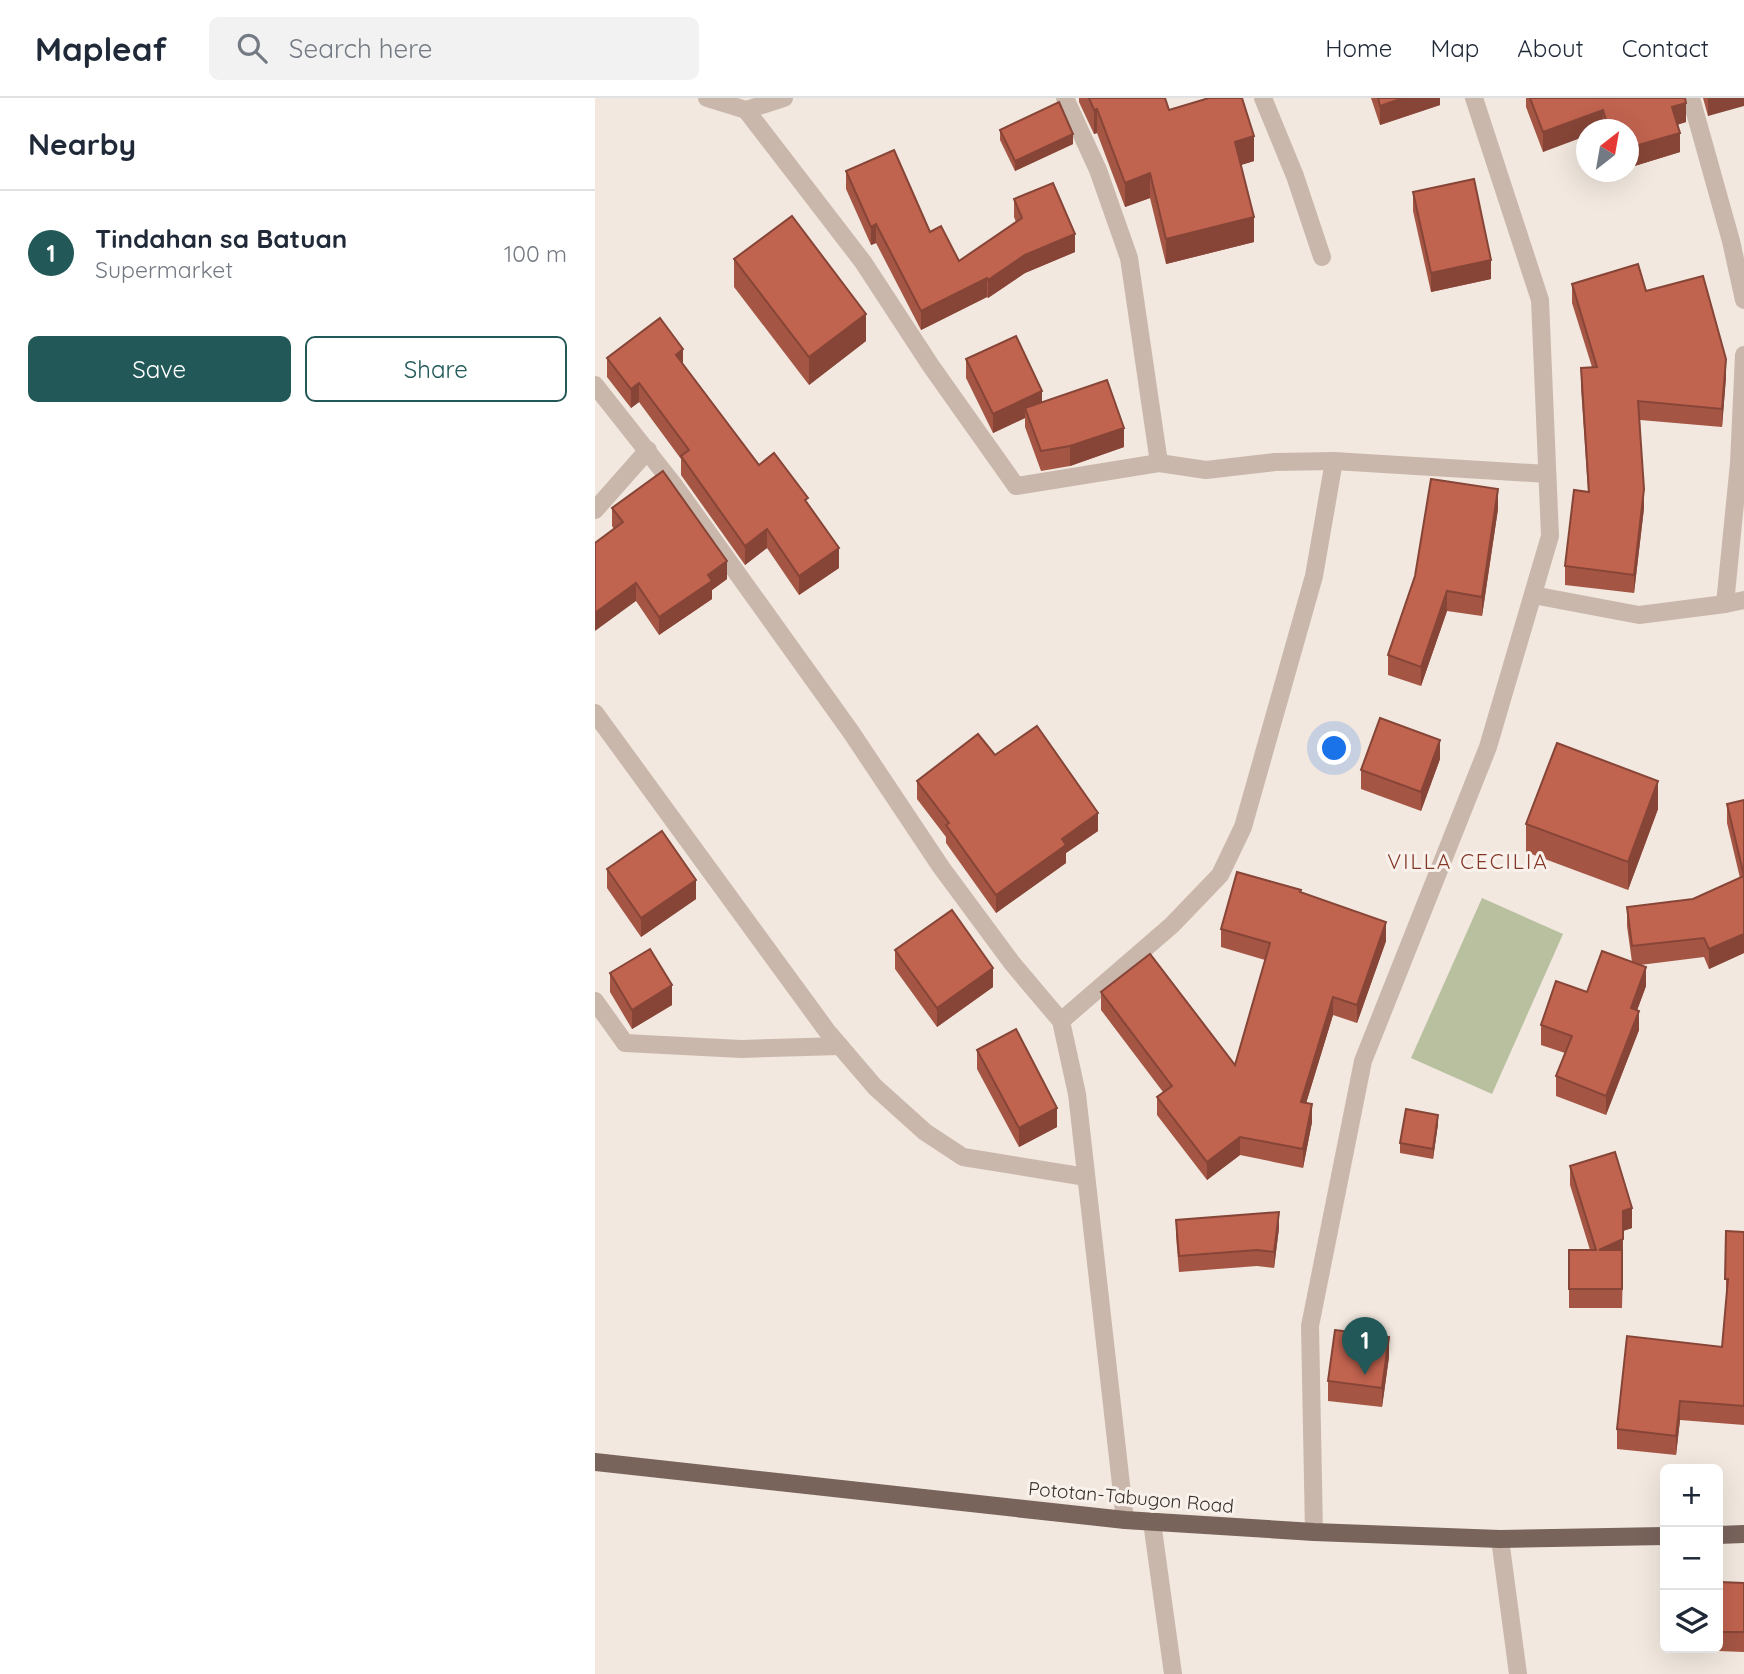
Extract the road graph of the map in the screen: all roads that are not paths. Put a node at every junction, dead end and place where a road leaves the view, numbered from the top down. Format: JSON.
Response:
{"nodes":[{"id":1,"x":707,"y":98,"type":"edge"},
{"id":2,"x":784,"y":98,"type":"edge"},
{"id":3,"x":1065,"y":98,"type":"edge"},
{"id":4,"x":1263,"y":98,"type":"edge"},
{"id":5,"x":1474,"y":98,"type":"edge"},
{"id":6,"x":1691,"y":98,"type":"edge"},
{"id":7,"x":746,"y":110,"type":"junction"},
{"id":8,"x":1322,"y":257,"type":"dead end"},
{"id":9,"x":1744,"y":300,"type":"edge"},
{"id":10,"x":1744,"y":355,"type":"edge"},
{"id":11,"x":595,"y":385,"type":"edge"},
{"id":12,"x":648,"y":450,"type":"junction"},
{"id":13,"x":1334,"y":461,"type":"junction"},
{"id":14,"x":1160,"y":463,"type":"junction"},
{"id":15,"x":1547,"y":474,"type":"junction"},
{"id":16,"x":595,"y":510,"type":"edge"},
{"id":17,"x":1533,"y":595,"type":"junction"},
{"id":18,"x":1744,"y":600,"type":"edge"},
{"id":19,"x":1725,"y":604,"type":"junction"},
{"id":20,"x":595,"y":713,"type":"edge"},
{"id":21,"x":595,"y":1001,"type":"edge"},
{"id":22,"x":1061,"y":1021,"type":"junction"},
{"id":23,"x":840,"y":1046,"type":"junction"},
{"id":24,"x":1086,"y":1177,"type":"junction"},
{"id":25,"x":595,"y":1462,"type":"edge"},
{"id":26,"x":1125,"y":1520,"type":"junction"},
{"id":27,"x":1152,"y":1522,"type":"junction"},
{"id":28,"x":1314,"y":1532,"type":"junction"},
{"id":29,"x":1744,"y":1534,"type":"edge"},
{"id":30,"x":1723,"y":1535,"type":"edge"},
{"id":31,"x":1660,"y":1536,"type":"edge"},
{"id":32,"x":1500,"y":1539,"type":"junction"},
{"id":33,"x":1173,"y":1674,"type":"edge"},
{"id":34,"x":1518,"y":1674,"type":"edge"}],
"edges":[{"from":1,"to":7,"type":"street"},
{"from":2,"to":7,"type":"street"},
{"from":3,"to":14,"type":"street"},
{"from":4,"to":8,"type":"street"},
{"from":5,"to":15,"type":"street"},
{"from":6,"to":9,"type":"street"},
{"from":7,"to":14,"type":"street"},
{"from":10,"to":19,"type":"street"},
{"from":11,"to":12,"type":"street"},
{"from":12,"to":16,"type":"street"},
{"from":12,"to":22,"type":"street"},
{"from":13,"to":14,"type":"street"},
{"from":13,"to":15,"type":"street"},
{"from":13,"to":22,"type":"street"},
{"from":15,"to":17,"type":"street"},
{"from":17,"to":19,"type":"street"},
{"from":17,"to":28,"type":"street"},
{"from":18,"to":19,"type":"street"},
{"from":20,"to":23,"type":"street"},
{"from":21,"to":23,"type":"street"},
{"from":22,"to":24,"type":"street"},
{"from":23,"to":24,"type":"street"},
{"from":24,"to":26,"type":"street"},
{"from":25,"to":26,"type":"main road","name":"Pototan-Tabugon Road"},
{"from":26,"to":27,"type":"main road","name":"Pototan-Tabugon Road"},
{"from":27,"to":28,"type":"main road","name":"Pototan-Tabugon Road"},
{"from":27,"to":33,"type":"street"},
{"from":28,"to":32,"type":"main road","name":"Pototan-Tabugon Road"},
{"from":29,"to":30,"type":"main road"},
{"from":31,"to":32,"type":"main road","name":"Pototan-Tabugon Road"},
{"from":32,"to":34,"type":"street"}]}
